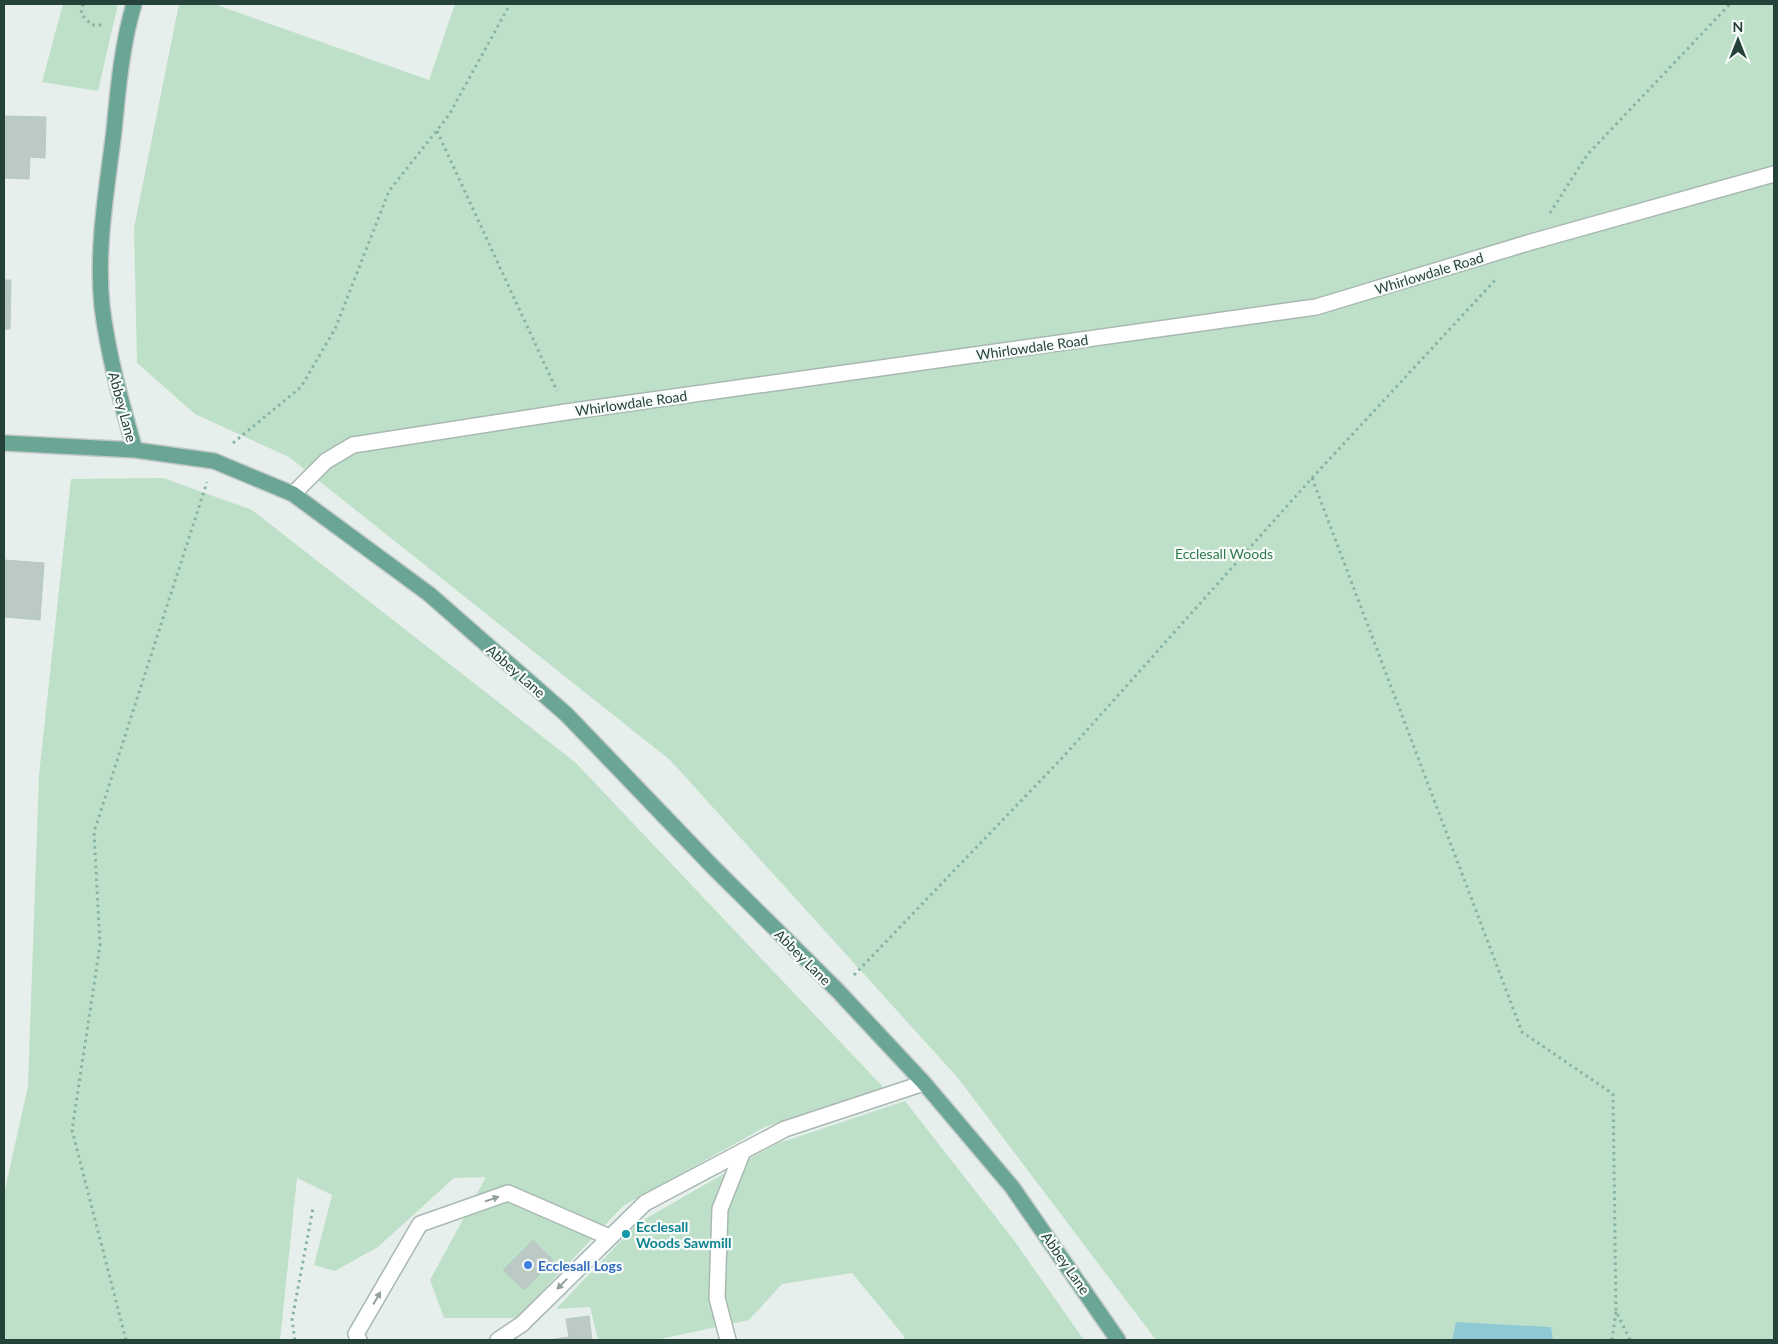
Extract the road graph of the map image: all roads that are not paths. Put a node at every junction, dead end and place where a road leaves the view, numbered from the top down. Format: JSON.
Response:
{"nodes":[{"id":1,"x":134,"y":4,"type":"edge"},
{"id":2,"x":1774,"y":174,"type":"edge"},
{"id":3,"x":4,"y":443,"type":"edge"},
{"id":4,"x":135,"y":450,"type":"junction"},
{"id":5,"x":293,"y":494,"type":"junction"},
{"id":6,"x":924,"y":1083,"type":"junction"},
{"id":7,"x":743,"y":1151,"type":"junction"},
{"id":8,"x":609,"y":1237,"type":"junction"},
{"id":9,"x":359,"y":1340,"type":"edge"},
{"id":10,"x":498,"y":1340,"type":"edge"},
{"id":11,"x":728,"y":1340,"type":"edge"},
{"id":12,"x":1118,"y":1340,"type":"edge"}],
"edges":[{"from":1,"to":4,"type":"main road","name":"Abbey Lane"},
{"from":2,"to":5,"type":"street","name":"Whirlowdale Road"},
{"from":3,"to":4,"type":"main road"},
{"from":4,"to":5,"type":"main road","name":"Abbey Lane"},
{"from":5,"to":6,"type":"main road","name":"Abbey Lane"},
{"from":6,"to":7,"type":"street"},
{"from":6,"to":12,"type":"main road","name":"Abbey Lane"},
{"from":7,"to":8,"type":"street"},
{"from":7,"to":11,"type":"street"},
{"from":9,"to":8,"type":"street","one_way":true},
{"from":8,"to":10,"type":"street","one_way":true}]}
